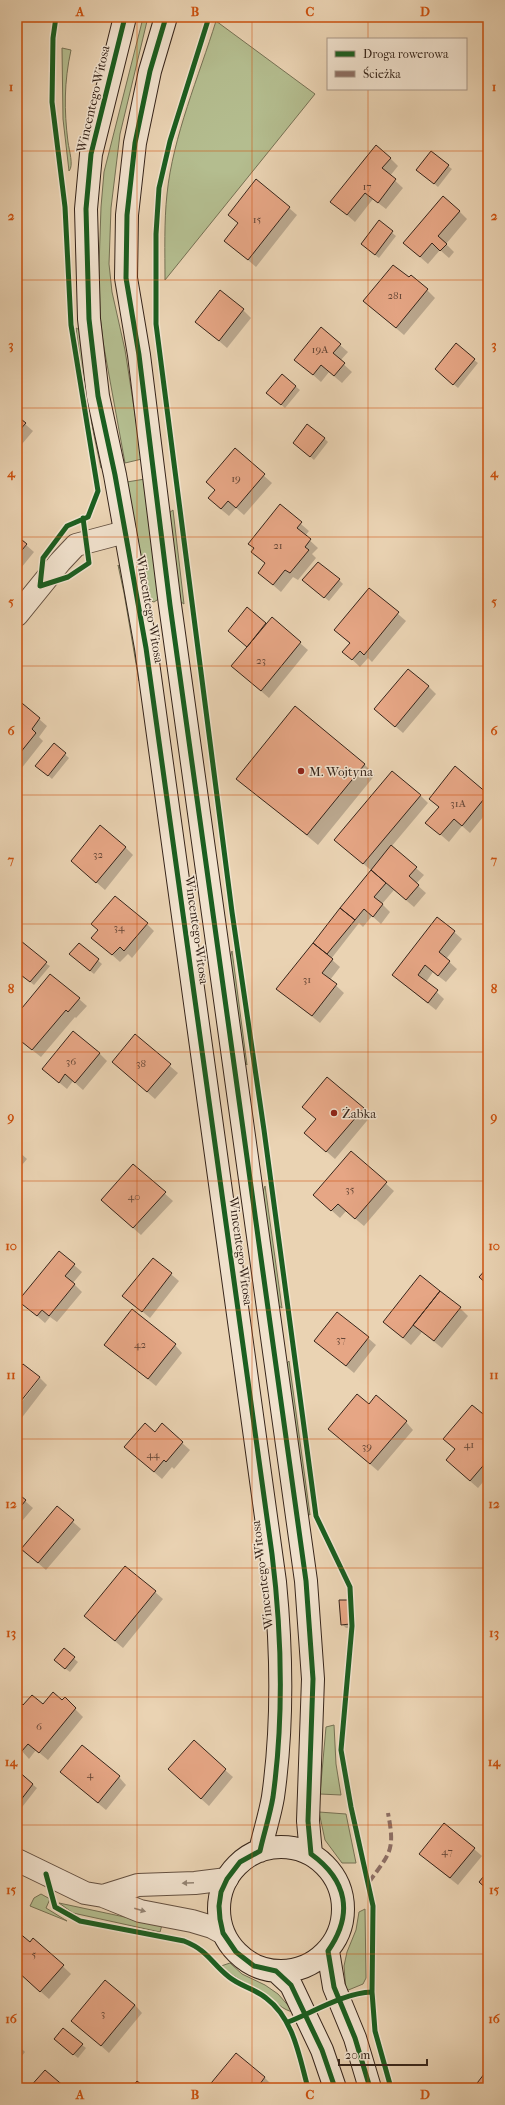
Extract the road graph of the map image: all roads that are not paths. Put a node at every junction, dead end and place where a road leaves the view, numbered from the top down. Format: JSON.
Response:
{"nodes":[{"id":1,"x":125,"y":17,"type":"edge"},
{"id":2,"x":166,"y":17,"type":"edge"},
{"id":3,"x":125,"y":532,"type":"junction"},
{"id":4,"x":17,"y":615,"type":"edge"},
{"id":5,"x":260,"y":1851,"type":"junction"},
{"id":6,"x":311,"y":1854,"type":"junction"},
{"id":7,"x":17,"y":1860,"type":"edge"},
{"id":8,"x":227,"y":1879,"type":"junction"},
{"id":9,"x":103,"y":1896,"type":"junction"},
{"id":10,"x":223,"y":1933,"type":"junction"},
{"id":11,"x":328,"y":1951,"type":"junction"},
{"id":12,"x":276,"y":1972,"type":"junction"},
{"id":13,"x":335,"y":2088,"type":"edge"},
{"id":14,"x":370,"y":2088,"type":"edge"}],
"edges":[{"from":1,"to":3,"type":"main road","name":"Wincentego Witosa"},
{"from":2,"to":6,"type":"main road","name":"Wincentego Witosa"},
{"from":3,"to":4,"type":"main road"},
{"from":3,"to":5,"type":"main road","name":"Wincentego Witosa"},
{"from":5,"to":6,"type":"main road"},
{"from":5,"to":8,"type":"main road"},
{"from":6,"to":11,"type":"main road"},
{"from":7,"to":9,"type":"main road"},
{"from":8,"to":9,"type":"main road","one_way":true},
{"from":8,"to":10,"type":"main road"},
{"from":9,"to":10,"type":"main road","one_way":true},
{"from":10,"to":12,"type":"main road"},
{"from":11,"to":12,"type":"main road"},
{"from":11,"to":14,"type":"main road"},
{"from":12,"to":13,"type":"main road"}]}
